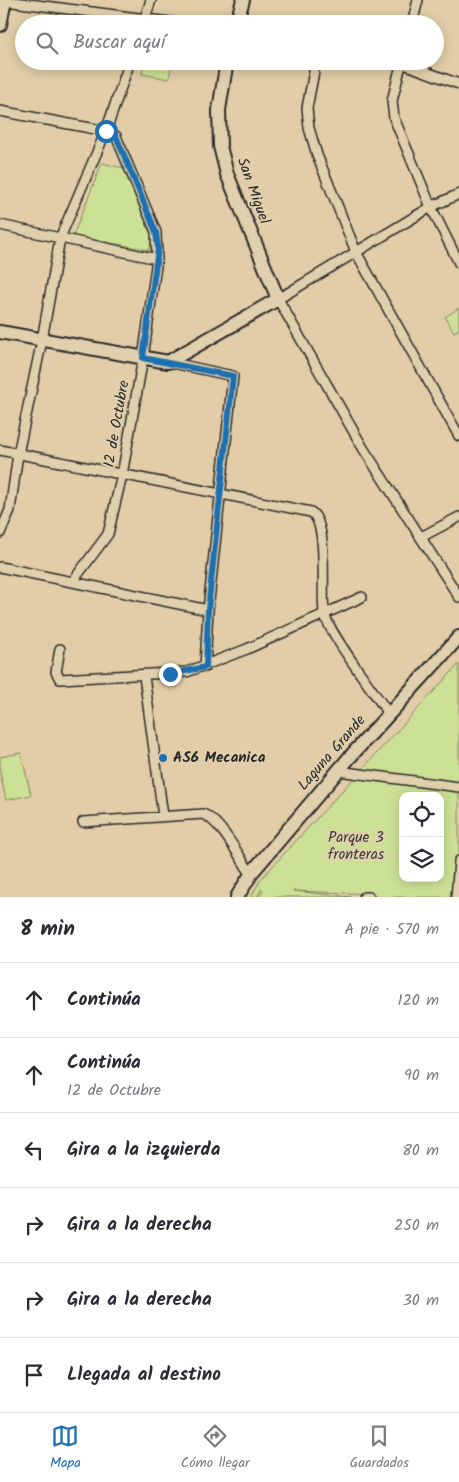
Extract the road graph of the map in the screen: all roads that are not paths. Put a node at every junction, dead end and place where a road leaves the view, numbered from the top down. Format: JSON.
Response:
{"nodes":[{"id":1,"x":5,"y":0,"type":"edge"},
{"id":2,"x":151,"y":0,"type":"edge"},
{"id":3,"x":243,"y":0,"type":"edge"},
{"id":4,"x":418,"y":0,"type":"edge"},
{"id":5,"x":104,"y":15,"type":"edge"},
{"id":6,"x":146,"y":15,"type":"edge"},
{"id":7,"x":239,"y":15,"type":"edge"},
{"id":8,"x":414,"y":15,"type":"edge"},
{"id":9,"x":0,"y":25,"type":"edge"},
{"id":10,"x":127,"y":70,"type":"edge"},
{"id":11,"x":226,"y":70,"type":"edge"},
{"id":12,"x":314,"y":70,"type":"edge"},
{"id":13,"x":398,"y":70,"type":"edge"},
{"id":14,"x":421,"y":70,"type":"edge"},
{"id":15,"x":459,"y":84,"type":"edge"},
{"id":16,"x":0,"y":111,"type":"edge"},
{"id":17,"x":106,"y":131,"type":"junction"},
{"id":18,"x":459,"y":194,"type":"edge"},
{"id":19,"x":431,"y":207,"type":"junction"},
{"id":20,"x":0,"y":225,"type":"edge"},
{"id":21,"x":60,"y":238,"type":"junction"},
{"id":22,"x":356,"y":252,"type":"junction"},
{"id":23,"x":158,"y":259,"type":"junction"},
{"id":24,"x":459,"y":263,"type":"edge"},
{"id":25,"x":278,"y":299,"type":"junction"},
{"id":26,"x":0,"y":332,"type":"edge"},
{"id":27,"x":42,"y":340,"type":"junction"},
{"id":28,"x":143,"y":358,"type":"junction"},
{"id":29,"x":168,"y":362,"type":"junction"},
{"id":30,"x":459,"y":436,"type":"edge"},
{"id":31,"x":0,"y":450,"type":"edge"},
{"id":32,"x":18,"y":454,"type":"junction"},
{"id":33,"x":122,"y":475,"type":"junction"},
{"id":34,"x":221,"y":494,"type":"junction"},
{"id":35,"x":459,"y":517,"type":"edge"},
{"id":36,"x":0,"y":533,"type":"edge"},
{"id":37,"x":421,"y":538,"type":"junction"},
{"id":38,"x":0,"y":567,"type":"edge"},
{"id":39,"x":73,"y":581,"type":"junction"},
{"id":40,"x":459,"y":597,"type":"edge"},
{"id":41,"x":362,"y":598,"type":"dead end"},
{"id":42,"x":208,"y":610,"type":"junction"},
{"id":43,"x":324,"y":614,"type":"junction"},
{"id":44,"x":459,"y":637,"type":"edge"},
{"id":45,"x":60,"y":648,"type":"dead end"},
{"id":46,"x":206,"y":667,"type":"junction"},
{"id":47,"x":144,"y":676,"type":"junction"},
{"id":48,"x":388,"y":713,"type":"junction"},
{"id":49,"x":338,"y":771,"type":"junction"},
{"id":50,"x":459,"y":787,"type":"edge"},
{"id":51,"x":163,"y":816,"type":"junction"},
{"id":52,"x":83,"y":822,"type":"dead end"},
{"id":53,"x":459,"y":861,"type":"edge"},
{"id":54,"x":251,"y":874,"type":"junction"},
{"id":55,"x":237,"y":897,"type":"edge"},
{"id":56,"x":364,"y":897,"type":"edge"},
{"id":57,"x":369,"y":897,"type":"edge"},
{"id":58,"x":456,"y":897,"type":"edge"}],
"edges":[{"from":1,"to":5,"type":"street"},
{"from":1,"to":9,"type":"street"},
{"from":2,"to":6,"type":"street"},
{"from":3,"to":7,"type":"street"},
{"from":4,"to":8,"type":"street"},
{"from":10,"to":17,"type":"street"},
{"from":11,"to":25,"type":"street","name":"San Miguel"},
{"from":12,"to":22,"type":"street"},
{"from":13,"to":19,"type":"street"},
{"from":14,"to":15,"type":"street"},
{"from":16,"to":17,"type":"street"},
{"from":17,"to":21,"type":"street"},
{"from":17,"to":23,"type":"street","name":"12 de Octubre"},
{"from":18,"to":19,"type":"street"},
{"from":19,"to":22,"type":"street"},
{"from":19,"to":24,"type":"street"},
{"from":20,"to":21,"type":"street"},
{"from":21,"to":23,"type":"street"},
{"from":21,"to":27,"type":"street"},
{"from":22,"to":25,"type":"street"},
{"from":22,"to":30,"type":"street"},
{"from":23,"to":28,"type":"street","name":"12 de Octubre"},
{"from":25,"to":29,"type":"street"},
{"from":25,"to":37,"type":"street"},
{"from":26,"to":27,"type":"street"},
{"from":27,"to":28,"type":"street"},
{"from":27,"to":32,"type":"street"},
{"from":28,"to":29,"type":"street"},
{"from":28,"to":33,"type":"street","name":"12 de Octubre"},
{"from":29,"to":34,"type":"street"},
{"from":31,"to":32,"type":"street"},
{"from":32,"to":33,"type":"street"},
{"from":32,"to":36,"type":"street"},
{"from":33,"to":34,"type":"street"},
{"from":33,"to":39,"type":"street","name":"12 de Octubre"},
{"from":34,"to":42,"type":"street"},
{"from":34,"to":43,"type":"street"},
{"from":35,"to":37,"type":"street"},
{"from":37,"to":40,"type":"street"},
{"from":38,"to":39,"type":"street"},
{"from":39,"to":42,"type":"street"},
{"from":41,"to":43,"type":"street"},
{"from":42,"to":46,"type":"street"},
{"from":43,"to":46,"type":"street"},
{"from":43,"to":48,"type":"street"},
{"from":44,"to":48,"type":"street","name":"Laguna Grande"},
{"from":45,"to":47,"type":"street"},
{"from":46,"to":47,"type":"street"},
{"from":47,"to":51,"type":"street"},
{"from":48,"to":49,"type":"street","name":"Laguna Grande"},
{"from":49,"to":50,"type":"street"},
{"from":49,"to":54,"type":"street","name":"Laguna Grande"},
{"from":51,"to":52,"type":"street"},
{"from":51,"to":54,"type":"street"},
{"from":53,"to":58,"type":"street"},
{"from":54,"to":55,"type":"street","name":"Laguna Grande"},
{"from":56,"to":57,"type":"street"}]}
